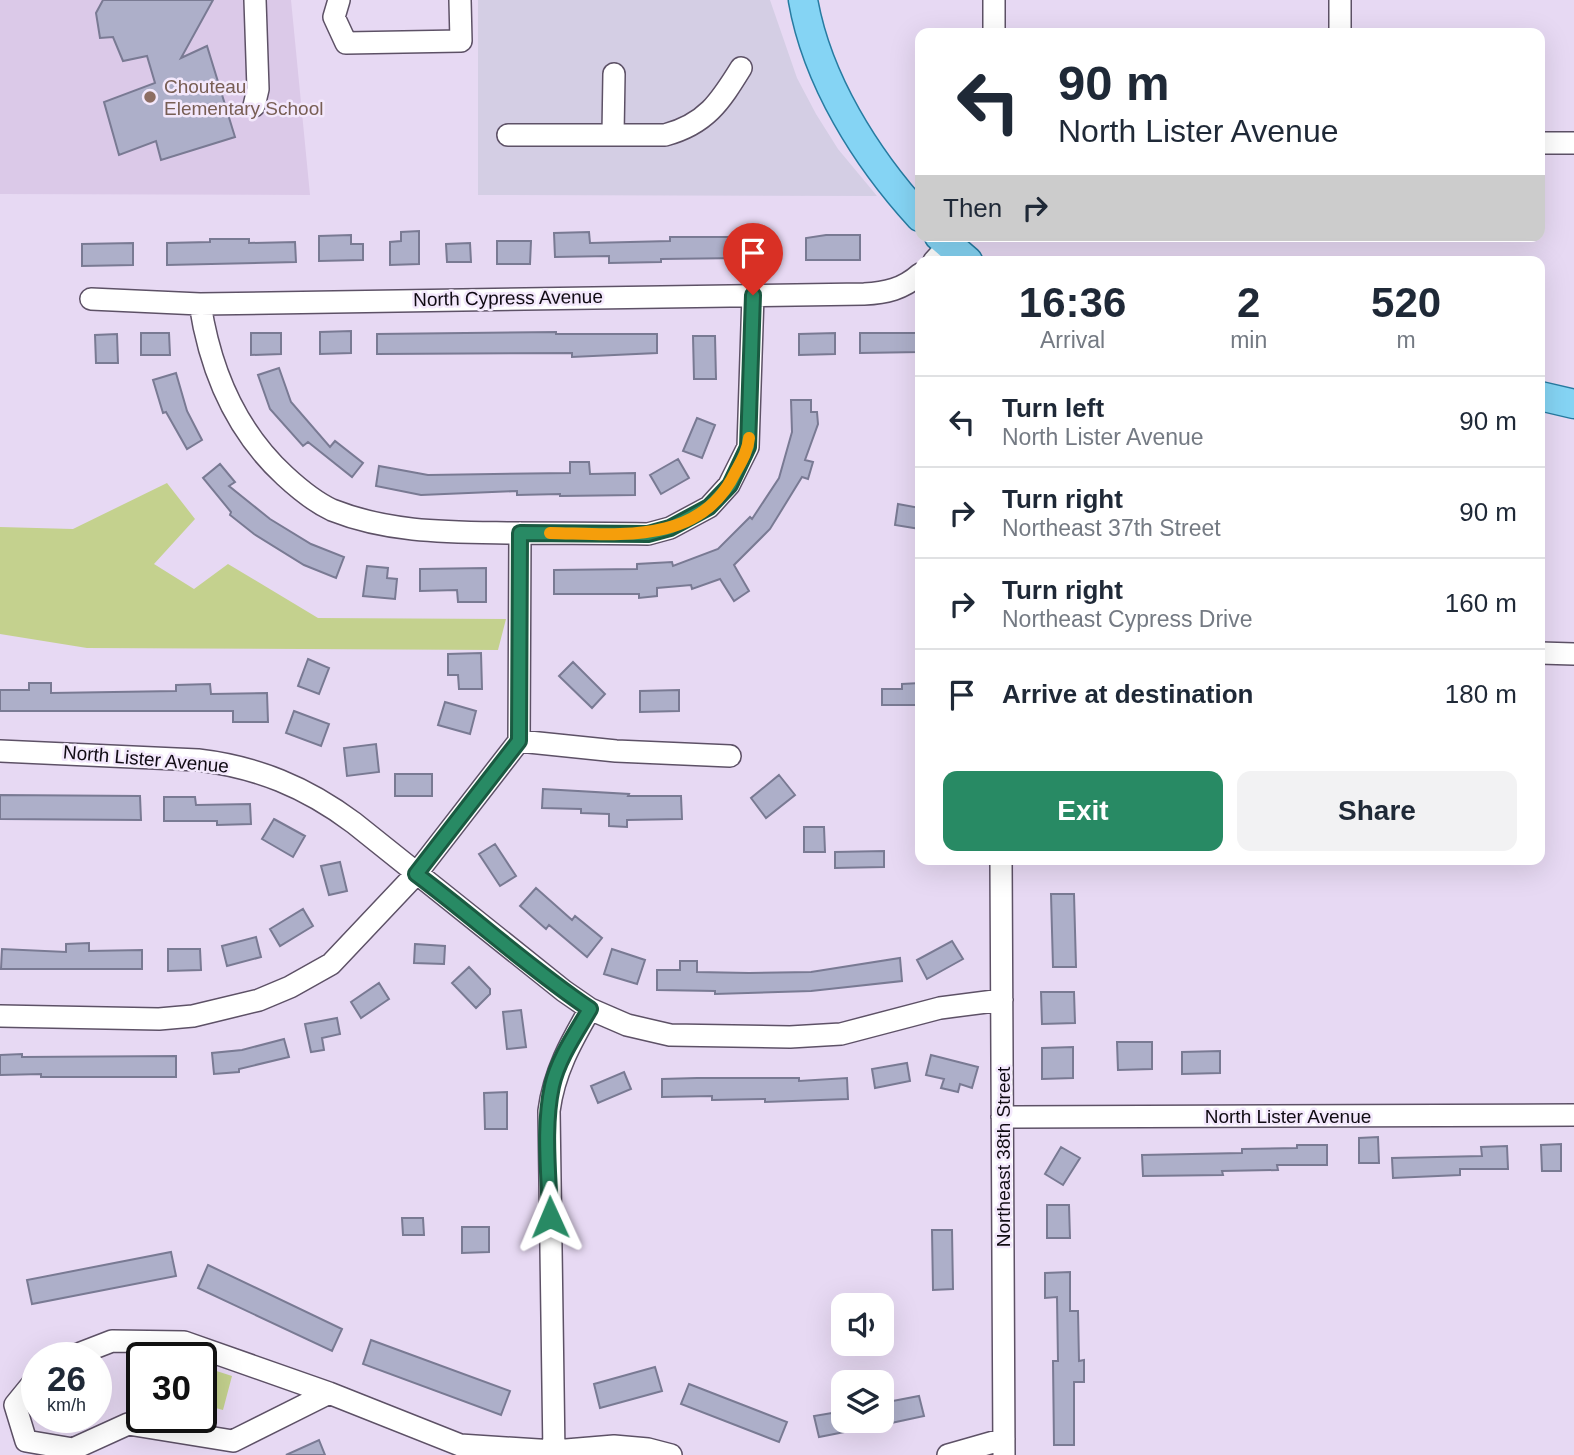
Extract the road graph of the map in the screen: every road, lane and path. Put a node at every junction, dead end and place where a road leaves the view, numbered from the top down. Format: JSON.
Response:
{"nodes":[{"id":1,"x":255,"y":0,"type":"edge"},
{"id":2,"x":339,"y":0,"type":"edge"},
{"id":3,"x":460,"y":0,"type":"edge"},
{"id":4,"x":803,"y":0,"type":"edge"},
{"id":5,"x":993,"y":0,"type":"edge"},
{"id":6,"x":1340,"y":0,"type":"edge"},
{"id":7,"x":994,"y":28,"type":"edge"},
{"id":8,"x":1340,"y":28,"type":"edge"},
{"id":9,"x":741,"y":68,"type":"dead end"},
{"id":10,"x":614,"y":74,"type":"dead end"},
{"id":11,"x":254,"y":106,"type":"dead end"},
{"id":12,"x":613,"y":134,"type":"junction"},
{"id":13,"x":509,"y":135,"type":"dead end"},
{"id":14,"x":1545,"y":143,"type":"edge"},
{"id":15,"x":1574,"y":143,"type":"edge"},
{"id":16,"x":915,"y":212,"type":"edge"},
{"id":17,"x":915,"y":278,"type":"edge"},
{"id":18,"x":753,"y":295,"type":"junction"},
{"id":19,"x":91,"y":299,"type":"dead end"},
{"id":20,"x":200,"y":304,"type":"junction"},
{"id":21,"x":1545,"y":397,"type":"edge"},
{"id":22,"x":1574,"y":404,"type":"edge"},
{"id":23,"x":520,"y":533,"type":"junction"},
{"id":24,"x":1545,"y":653,"type":"edge"},
{"id":25,"x":1574,"y":654,"type":"edge"},
{"id":26,"x":519,"y":741,"type":"junction"},
{"id":27,"x":0,"y":751,"type":"edge"},
{"id":28,"x":730,"y":756,"type":"dead end"},
{"id":29,"x":1001,"y":865,"type":"edge"},
{"id":30,"x":416,"y":874,"type":"junction"},
{"id":31,"x":1002,"y":1000,"type":"junction"},
{"id":32,"x":590,"y":1009,"type":"junction"},
{"id":33,"x":0,"y":1016,"type":"edge"},
{"id":34,"x":1574,"y":1115,"type":"edge"},
{"id":35,"x":1002,"y":1118,"type":"junction"},
{"id":36,"x":109,"y":1342,"type":"edge"},
{"id":37,"x":329,"y":1393,"type":"junction"},
{"id":38,"x":21,"y":1398,"type":"edge"},
{"id":39,"x":21,"y":1425,"type":"edge"},
{"id":40,"x":112,"y":1431,"type":"edge"},
{"id":41,"x":24,"y":1433,"type":"edge"},
{"id":42,"x":108,"y":1433,"type":"edge"},
{"id":43,"x":1004,"y":1447,"type":"edge"},
{"id":44,"x":554,"y":1453,"type":"edge"},
{"id":45,"x":671,"y":1455,"type":"edge"},
{"id":46,"x":948,"y":1455,"type":"edge"}],
"edges":[{"from":1,"to":11,"type":"street"},
{"from":2,"to":3,"type":"street"},
{"from":4,"to":16,"type":"main road"},
{"from":5,"to":7,"type":"street"},
{"from":6,"to":8,"type":"street"},
{"from":9,"to":12,"type":"street"},
{"from":10,"to":12,"type":"street"},
{"from":12,"to":13,"type":"street"},
{"from":14,"to":15,"type":"street"},
{"from":17,"to":18,"type":"street","name":"North Cypress Avenue"},
{"from":18,"to":20,"type":"street","name":"North Cypress Avenue"},
{"from":18,"to":23,"type":"street"},
{"from":19,"to":20,"type":"street","name":"North Cypress Avenue"},
{"from":20,"to":23,"type":"street"},
{"from":21,"to":22,"type":"main road"},
{"from":23,"to":26,"type":"street"},
{"from":24,"to":25,"type":"street"},
{"from":26,"to":28,"type":"street"},
{"from":26,"to":30,"type":"street"},
{"from":27,"to":30,"type":"street","name":"North Lister Avenue"},
{"from":29,"to":31,"type":"street","name":"Northeast 38th Street"},
{"from":30,"to":32,"type":"street","name":"North Lister Avenue"},
{"from":30,"to":33,"type":"street"},
{"from":31,"to":32,"type":"street","name":"North Lister Avenue"},
{"from":31,"to":35,"type":"street","name":"Northeast 38th Street"},
{"from":32,"to":44,"type":"street"},
{"from":34,"to":35,"type":"street","name":"North Lister Avenue"},
{"from":35,"to":43,"type":"street","name":"Northeast 38th Street"},
{"from":36,"to":37,"type":"street"},
{"from":37,"to":40,"type":"street"},
{"from":37,"to":44,"type":"street"},
{"from":38,"to":39,"type":"street"},
{"from":41,"to":42,"type":"street"},
{"from":43,"to":46,"type":"street"},
{"from":44,"to":45,"type":"street"}]}
